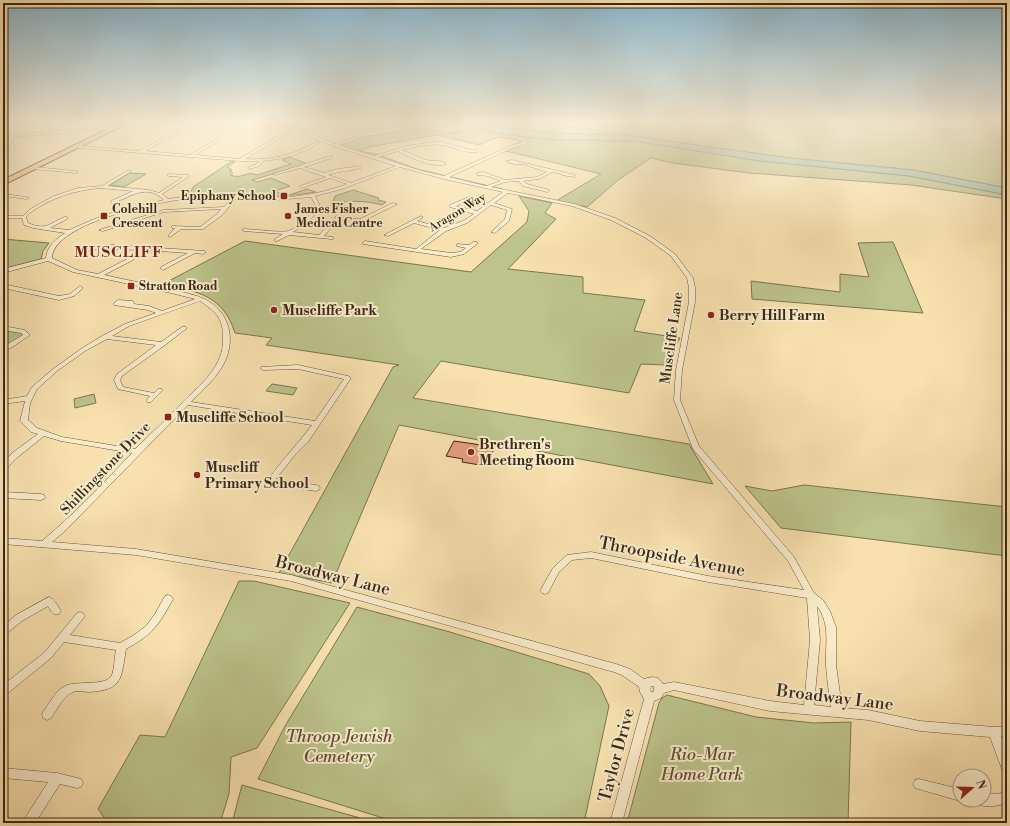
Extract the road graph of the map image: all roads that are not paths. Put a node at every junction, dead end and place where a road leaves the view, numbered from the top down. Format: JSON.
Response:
{"nodes":[{"id":1,"x":261,"y":161,"type":"edge"},
{"id":2,"x":48,"y":162,"type":"edge"},
{"id":3,"x":318,"y":162,"type":"edge"},
{"id":4,"x":389,"y":162,"type":"edge"},
{"id":5,"x":479,"y":162,"type":"edge"},
{"id":6,"x":522,"y":163,"type":"dead end"},
{"id":7,"x":400,"y":165,"type":"junction"},
{"id":8,"x":301,"y":167,"type":"junction"},
{"id":9,"x":360,"y":167,"type":"dead end"},
{"id":10,"x":34,"y":168,"type":"junction"},
{"id":11,"x":250,"y":168,"type":"dead end"},
{"id":12,"x":548,"y":170,"type":"junction"},
{"id":13,"x":76,"y":172,"type":"dead end"},
{"id":14,"x":135,"y":172,"type":"dead end"},
{"id":15,"x":565,"y":173,"type":"dead end"},
{"id":16,"x":275,"y":174,"type":"dead end"},
{"id":17,"x":323,"y":175,"type":"junction"},
{"id":18,"x":487,"y":175,"type":"dead end"},
{"id":19,"x":169,"y":176,"type":"dead end"},
{"id":20,"x":330,"y":177,"type":"junction"},
{"id":21,"x":444,"y":178,"type":"junction"},
{"id":22,"x":520,"y":180,"type":"junction"},
{"id":23,"x":505,"y":181,"type":"junction"},
{"id":24,"x":3,"y":183,"type":"edge"},
{"id":25,"x":350,"y":184,"type":"junction"},
{"id":26,"x":104,"y":186,"type":"junction"},
{"id":27,"x":302,"y":187,"type":"dead end"},
{"id":28,"x":486,"y":187,"type":"junction"},
{"id":29,"x":553,"y":188,"type":"dead end"},
{"id":30,"x":138,"y":190,"type":"junction"},
{"id":31,"x":507,"y":192,"type":"junction"},
{"id":32,"x":160,"y":194,"type":"junction"},
{"id":33,"x":3,"y":195,"type":"edge"},
{"id":34,"x":313,"y":196,"type":"junction"},
{"id":35,"x":235,"y":197,"type":"junction"},
{"id":36,"x":471,"y":197,"type":"dead end"},
{"id":37,"x":27,"y":198,"type":"dead end"},
{"id":38,"x":167,"y":201,"type":"junction"},
{"id":39,"x":113,"y":202,"type":"dead end"},
{"id":40,"x":347,"y":203,"type":"dead end"},
{"id":41,"x":395,"y":204,"type":"dead end"},
{"id":42,"x":491,"y":204,"type":"junction"},
{"id":43,"x":223,"y":208,"type":"junction"},
{"id":44,"x":477,"y":213,"type":"junction"},
{"id":45,"x":3,"y":217,"type":"edge"},
{"id":46,"x":24,"y":217,"type":"junction"},
{"id":47,"x":420,"y":217,"type":"dead end"},
{"id":48,"x":65,"y":218,"type":"dead end"},
{"id":49,"x":337,"y":220,"type":"junction"},
{"id":50,"x":413,"y":221,"type":"junction"},
{"id":51,"x":174,"y":227,"type":"dead end"},
{"id":52,"x":180,"y":227,"type":"junction"},
{"id":53,"x":398,"y":228,"type":"junction"},
{"id":54,"x":43,"y":229,"type":"junction"},
{"id":55,"x":101,"y":230,"type":"dead end"},
{"id":56,"x":244,"y":230,"type":"dead end"},
{"id":57,"x":405,"y":230,"type":"dead end"},
{"id":58,"x":444,"y":230,"type":"junction"},
{"id":59,"x":69,"y":232,"type":"junction"},
{"id":60,"x":492,"y":232,"type":"dead end"},
{"id":61,"x":288,"y":233,"type":"junction"},
{"id":62,"x":386,"y":235,"type":"dead end"},
{"id":63,"x":170,"y":236,"type":"dead end"},
{"id":64,"x":320,"y":237,"type":"junction"},
{"id":65,"x":332,"y":238,"type":"dead end"},
{"id":66,"x":381,"y":239,"type":"dead end"},
{"id":67,"x":277,"y":240,"type":"dead end"},
{"id":68,"x":365,"y":243,"type":"dead end"},
{"id":69,"x":474,"y":243,"type":"dead end"},
{"id":70,"x":375,"y":245,"type":"junction"},
{"id":71,"x":459,"y":245,"type":"dead end"},
{"id":72,"x":470,"y":247,"type":"junction"},
{"id":73,"x":82,"y":248,"type":"dead end"},
{"id":74,"x":92,"y":248,"type":"junction"},
{"id":75,"x":143,"y":249,"type":"junction"},
{"id":76,"x":418,"y":249,"type":"junction"},
{"id":77,"x":193,"y":252,"type":"junction"},
{"id":78,"x":203,"y":252,"type":"dead end"},
{"id":79,"x":86,"y":255,"type":"dead end"},
{"id":80,"x":49,"y":259,"type":"junction"},
{"id":81,"x":163,"y":268,"type":"dead end"},
{"id":82,"x":3,"y":270,"type":"edge"},
{"id":83,"x":98,"y":276,"type":"junction"},
{"id":84,"x":3,"y":286,"type":"edge"},
{"id":85,"x":80,"y":288,"type":"dead end"},
{"id":86,"x":201,"y":299,"type":"junction"},
{"id":87,"x":131,"y":306,"type":"dead end"},
{"id":88,"x":160,"y":312,"type":"junction"},
{"id":89,"x":3,"y":328,"type":"edge"},
{"id":90,"x":184,"y":328,"type":"dead end"},
{"id":91,"x":104,"y":337,"type":"junction"},
{"id":92,"x":163,"y":344,"type":"junction"},
{"id":93,"x":3,"y":350,"type":"edge"},
{"id":94,"x":263,"y":368,"type":"dead end"},
{"id":95,"x":30,"y":398,"type":"junction"},
{"id":96,"x":150,"y":401,"type":"dead end"},
{"id":97,"x":3,"y":402,"type":"edge"},
{"id":98,"x":187,"y":403,"type":"junction"},
{"id":99,"x":316,"y":423,"type":"junction"},
{"id":100,"x":43,"y":433,"type":"junction"},
{"id":101,"x":137,"y":452,"type":"junction"},
{"id":102,"x":3,"y":467,"type":"edge"},
{"id":103,"x":316,"y":488,"type":"dead end"},
{"id":104,"x":3,"y":495,"type":"edge"},
{"id":105,"x":41,"y":497,"type":"dead end"},
{"id":106,"x":3,"y":541,"type":"edge"},
{"id":107,"x":44,"y":544,"type":"junction"},
{"id":108,"x":545,"y":592,"type":"dead end"},
{"id":109,"x":812,"y":595,"type":"junction"},
{"id":110,"x":168,"y":600,"type":"dead end"},
{"id":111,"x":56,"y":611,"type":"dead end"},
{"id":112,"x":80,"y":616,"type":"dead end"},
{"id":113,"x":3,"y":630,"type":"edge"},
{"id":114,"x":63,"y":638,"type":"junction"},
{"id":115,"x":121,"y":647,"type":"junction"},
{"id":116,"x":644,"y":685,"type":"junction"},
{"id":117,"x":660,"y":689,"type":"junction"},
{"id":118,"x":3,"y":691,"type":"edge"},
{"id":119,"x":650,"y":696,"type":"junction"},
{"id":120,"x":809,"y":708,"type":"junction"},
{"id":121,"x":837,"y":712,"type":"junction"},
{"id":122,"x":47,"y":715,"type":"dead end"},
{"id":123,"x":1007,"y":731,"type":"edge"},
{"id":124,"x":994,"y":732,"type":"junction"},
{"id":125,"x":1007,"y":768,"type":"edge"},
{"id":126,"x":3,"y":773,"type":"edge"},
{"id":127,"x":57,"y":778,"type":"junction"},
{"id":128,"x":77,"y":784,"type":"dead end"},
{"id":129,"x":920,"y":784,"type":"dead end"},
{"id":130,"x":952,"y":793,"type":"edge"},
{"id":131,"x":1007,"y":797,"type":"edge"},
{"id":132,"x":992,"y":800,"type":"edge"},
{"id":133,"x":28,"y":823,"type":"edge"},
{"id":134,"x":616,"y":823,"type":"edge"}],
"edges":[{"from":1,"to":11,"type":"street"},
{"from":2,"to":10,"type":"main road"},
{"from":3,"to":8,"type":"street"},
{"from":4,"to":7,"type":"street","name":"Muscliffe Lane"},
{"from":5,"to":21,"type":"street"},
{"from":6,"to":12,"type":"street"},
{"from":7,"to":21,"type":"street","name":"Muscliffe Lane"},
{"from":7,"to":25,"type":"street"},
{"from":8,"to":16,"type":"street"},
{"from":8,"to":17,"type":"street"},
{"from":9,"to":17,"type":"street"},
{"from":10,"to":13,"type":"street"},
{"from":10,"to":24,"type":"main road"},
{"from":12,"to":15,"type":"street"},
{"from":12,"to":22,"type":"street"},
{"from":14,"to":26,"type":"street"},
{"from":17,"to":20,"type":"street"},
{"from":18,"to":23,"type":"street"},
{"from":19,"to":32,"type":"street"},
{"from":20,"to":25,"type":"street"},
{"from":20,"to":27,"type":"street"},
{"from":21,"to":28,"type":"street","name":"Muscliffe Lane"},
{"from":22,"to":23,"type":"street"},
{"from":22,"to":29,"type":"street"},
{"from":23,"to":28,"type":"street"},
{"from":25,"to":34,"type":"street"},
{"from":26,"to":30,"type":"street"},
{"from":26,"to":46,"type":"street"},
{"from":28,"to":31,"type":"street","name":"Muscliffe Lane"},
{"from":30,"to":32,"type":"street"},
{"from":30,"to":39,"type":"street"},
{"from":31,"to":42,"type":"street","name":"Aragon Way"},
{"from":31,"to":109,"type":"street","name":"Muscliffe Lane"},
{"from":32,"to":38,"type":"street"},
{"from":33,"to":37,"type":"street"},
{"from":34,"to":35,"type":"street"},
{"from":34,"to":61,"type":"street"},
{"from":35,"to":38,"type":"street"},
{"from":35,"to":43,"type":"street"},
{"from":36,"to":44,"type":"street"},
{"from":38,"to":59,"type":"street"},
{"from":40,"to":49,"type":"street"},
{"from":41,"to":49,"type":"street"},
{"from":42,"to":44,"type":"street","name":"Aragon Way"},
{"from":42,"to":60,"type":"street"},
{"from":43,"to":52,"type":"street"},
{"from":43,"to":55,"type":"street"},
{"from":44,"to":58,"type":"street","name":"Aragon Way"},
{"from":45,"to":46,"type":"street"},
{"from":46,"to":54,"type":"street"},
{"from":47,"to":50,"type":"street"},
{"from":48,"to":54,"type":"street"},
{"from":49,"to":64,"type":"street"},
{"from":50,"to":53,"type":"street"},
{"from":50,"to":58,"type":"street"},
{"from":51,"to":52,"type":"street"},
{"from":52,"to":63,"type":"street"},
{"from":53,"to":57,"type":"street"},
{"from":53,"to":62,"type":"street"},
{"from":54,"to":59,"type":"street"},
{"from":56,"to":61,"type":"street"},
{"from":58,"to":76,"type":"street","name":"Aragon Way"},
{"from":59,"to":80,"type":"street"},
{"from":61,"to":64,"type":"street"},
{"from":61,"to":67,"type":"street"},
{"from":64,"to":65,"type":"street"},
{"from":66,"to":70,"type":"street"},
{"from":68,"to":70,"type":"street"},
{"from":69,"to":72,"type":"street"},
{"from":70,"to":76,"type":"street"},
{"from":71,"to":72,"type":"street"},
{"from":72,"to":76,"type":"street"},
{"from":73,"to":74,"type":"street"},
{"from":74,"to":75,"type":"street"},
{"from":74,"to":79,"type":"street"},
{"from":75,"to":77,"type":"street"},
{"from":75,"to":83,"type":"street"},
{"from":77,"to":78,"type":"street"},
{"from":77,"to":81,"type":"street"},
{"from":80,"to":82,"type":"street"},
{"from":80,"to":83,"type":"street","name":"Shillingstone Drive"},
{"from":83,"to":86,"type":"street","name":"Shillingstone Drive"},
{"from":84,"to":85,"type":"street"},
{"from":86,"to":88,"type":"street"},
{"from":86,"to":98,"type":"street","name":"Shillingstone Drive"},
{"from":87,"to":88,"type":"street"},
{"from":88,"to":91,"type":"street"},
{"from":89,"to":93,"type":"street"},
{"from":90,"to":92,"type":"street"},
{"from":91,"to":92,"type":"street"},
{"from":91,"to":95,"type":"street"},
{"from":92,"to":96,"type":"street"},
{"from":94,"to":99,"type":"street"},
{"from":95,"to":97,"type":"street"},
{"from":95,"to":100,"type":"street"},
{"from":98,"to":99,"type":"street"},
{"from":98,"to":101,"type":"street","name":"Shillingstone Drive"},
{"from":99,"to":103,"type":"street"},
{"from":100,"to":101,"type":"street"},
{"from":100,"to":102,"type":"street"},
{"from":101,"to":107,"type":"street","name":"Shillingstone Drive"},
{"from":104,"to":105,"type":"street"},
{"from":106,"to":107,"type":"street","name":"Broadway Lane"},
{"from":107,"to":116,"type":"street","name":"Broadway Lane"},
{"from":108,"to":109,"type":"street","name":"Throopside Avenue"},
{"from":109,"to":120,"type":"street","name":"Muscliffe Lane"},
{"from":109,"to":121,"type":"street"},
{"from":110,"to":115,"type":"street"},
{"from":111,"to":113,"type":"street"},
{"from":112,"to":114,"type":"street"},
{"from":114,"to":115,"type":"street"},
{"from":114,"to":118,"type":"street"},
{"from":115,"to":122,"type":"street"},
{"from":116,"to":117,"type":"street"},
{"from":116,"to":119,"type":"street"},
{"from":117,"to":119,"type":"street"},
{"from":117,"to":120,"type":"street","name":"Broadway Lane"},
{"from":119,"to":134,"type":"street","name":"Taylor Drive"},
{"from":120,"to":121,"type":"street","name":"Broadway Lane"},
{"from":121,"to":124,"type":"street","name":"Broadway Lane"},
{"from":123,"to":124,"type":"street","name":"Broadway Lane"},
{"from":124,"to":125,"type":"street"},
{"from":126,"to":127,"type":"street"},
{"from":127,"to":128,"type":"street"},
{"from":127,"to":133,"type":"street"},
{"from":129,"to":130,"type":"street"},
{"from":131,"to":132,"type":"street"}]}
